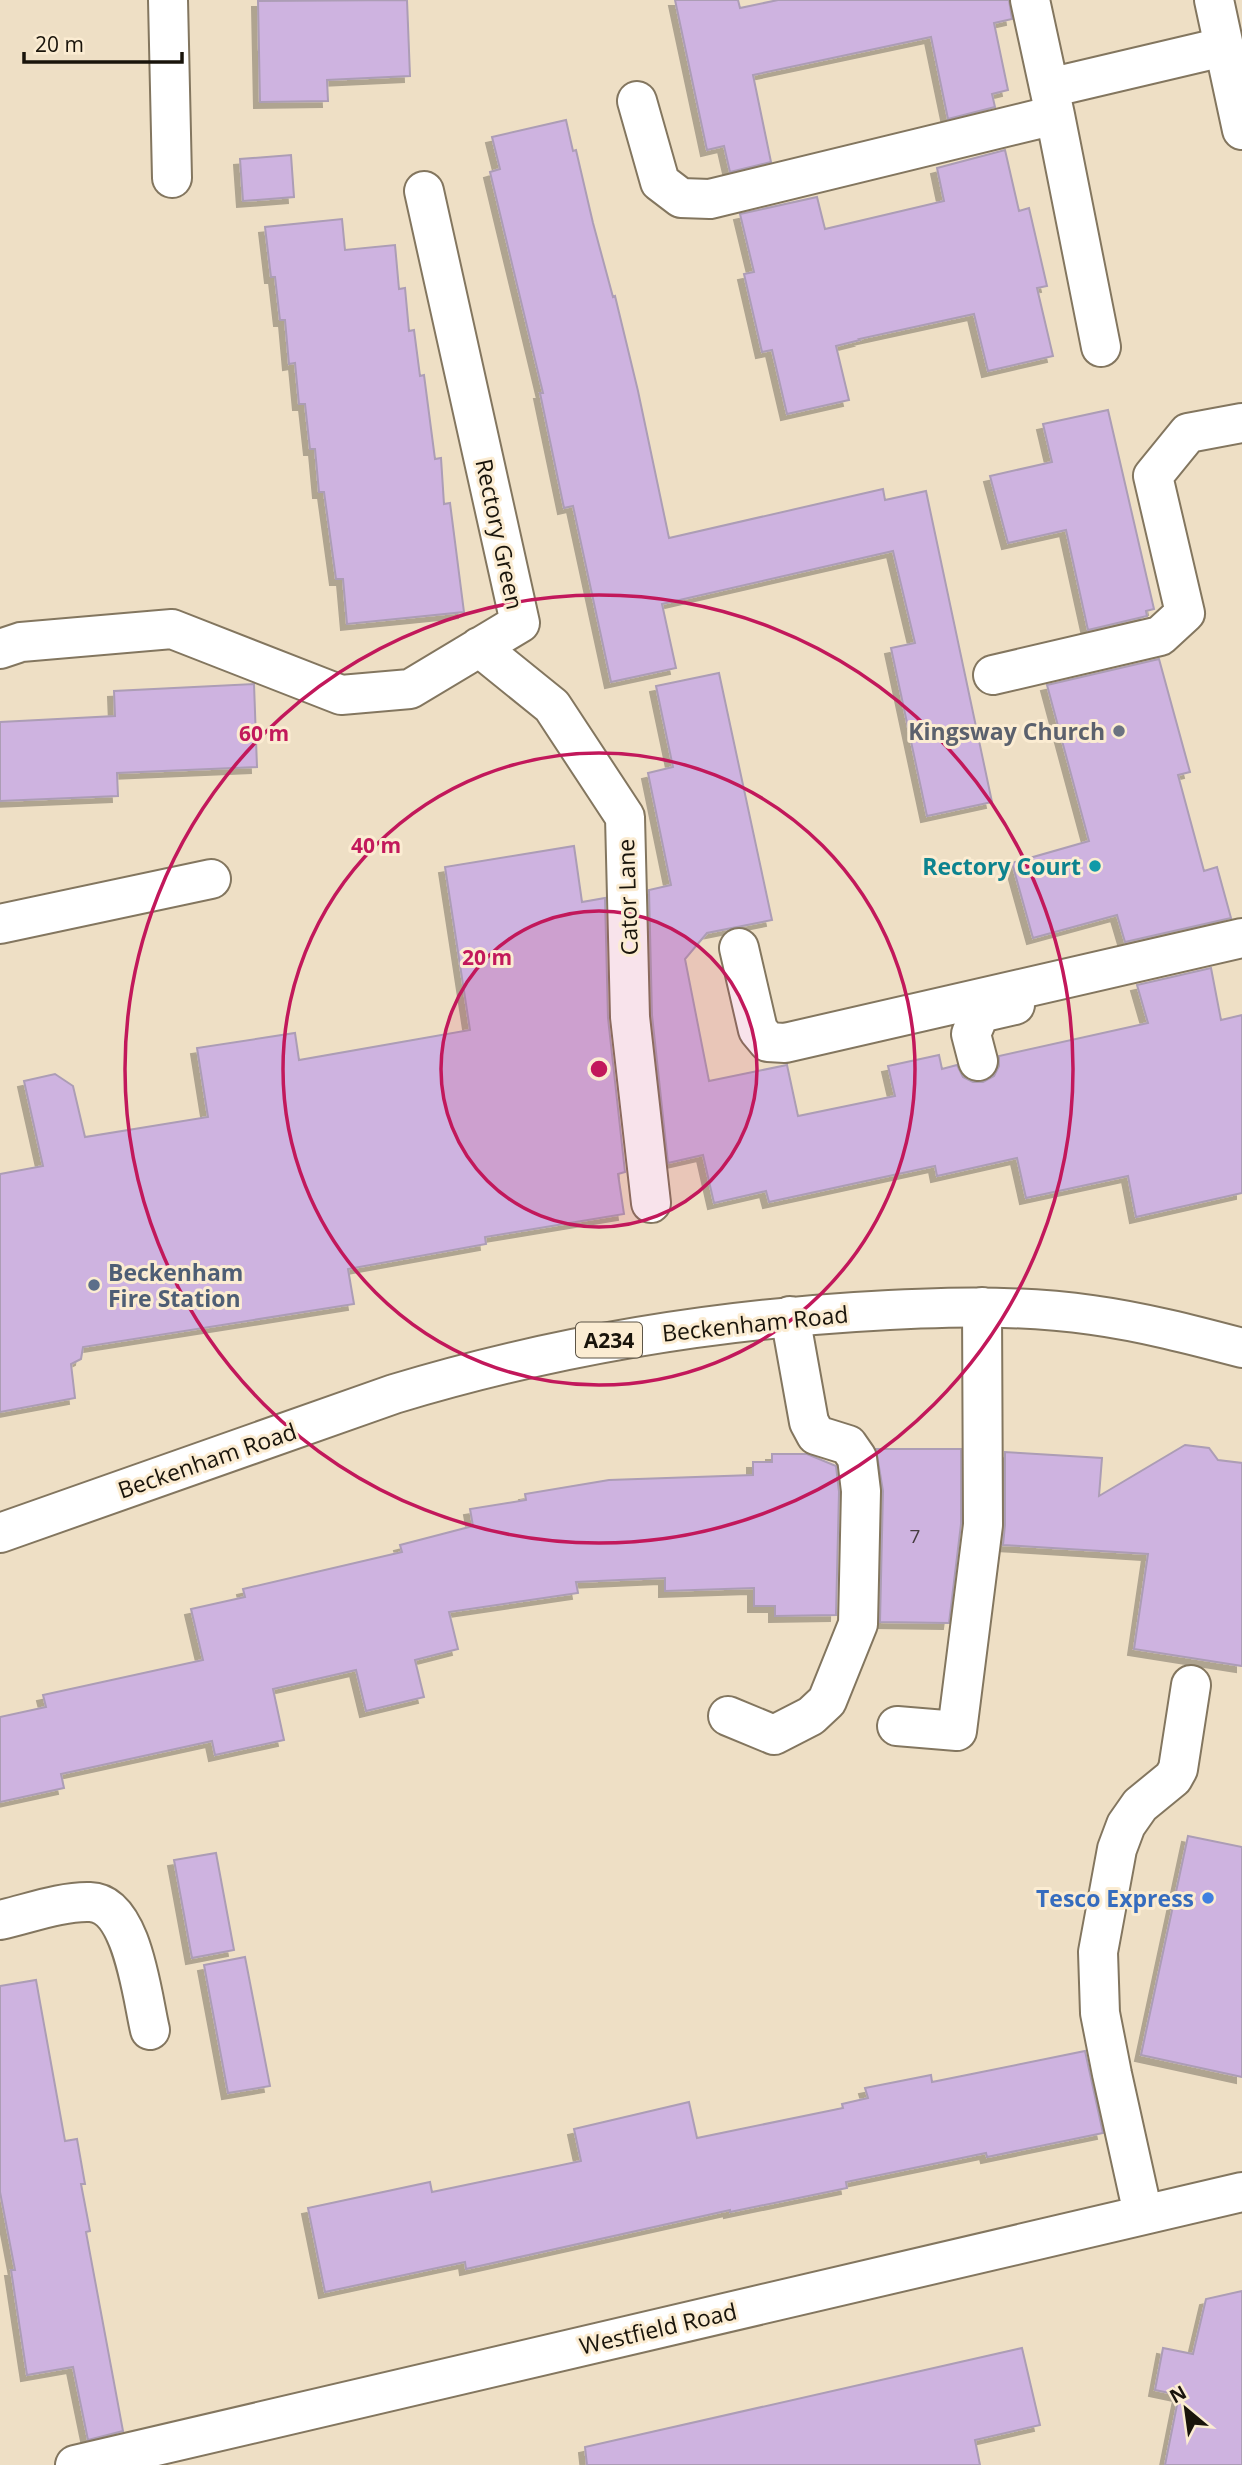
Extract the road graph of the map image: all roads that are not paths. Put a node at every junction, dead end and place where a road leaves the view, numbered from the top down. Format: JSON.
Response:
{"nodes":[{"id":1,"x":168,"y":0,"type":"edge"},
{"id":2,"x":1030,"y":0,"type":"edge"},
{"id":3,"x":1214,"y":0,"type":"edge"},
{"id":4,"x":1223,"y":47,"type":"junction"},
{"id":5,"x":637,"y":101,"type":"dead end"},
{"id":6,"x":1052,"y":101,"type":"junction"},
{"id":7,"x":1242,"y":130,"type":"edge"},
{"id":8,"x":172,"y":178,"type":"dead end"},
{"id":9,"x":424,"y":191,"type":"dead end"},
{"id":10,"x":1101,"y":346,"type":"dead end"},
{"id":11,"x":1242,"y":423,"type":"edge"},
{"id":12,"x":479,"y":647,"type":"junction"},
{"id":13,"x":0,"y":649,"type":"edge"},
{"id":14,"x":993,"y":676,"type":"dead end"},
{"id":15,"x":211,"y":879,"type":"dead end"},
{"id":16,"x":0,"y":924,"type":"edge"},
{"id":17,"x":1242,"y":938,"type":"edge"},
{"id":18,"x":739,"y":948,"type":"dead end"},
{"id":19,"x":1242,"y":953,"type":"edge"},
{"id":20,"x":978,"y":1061,"type":"dead end"},
{"id":21,"x":651,"y":1203,"type":"dead end"},
{"id":22,"x":982,"y":1307,"type":"junction"},
{"id":23,"x":790,"y":1316,"type":"junction"},
{"id":24,"x":1242,"y":1348,"type":"edge"},
{"id":25,"x":0,"y":1533,"type":"edge"},
{"id":26,"x":1191,"y":1685,"type":"dead end"},
{"id":27,"x":728,"y":1716,"type":"dead end"},
{"id":28,"x":897,"y":1726,"type":"dead end"},
{"id":29,"x":0,"y":1920,"type":"edge"},
{"id":30,"x":150,"y":2030,"type":"dead end"},
{"id":31,"x":1242,"y":2192,"type":"edge"},
{"id":32,"x":1143,"y":2214,"type":"junction"},
{"id":33,"x":75,"y":2465,"type":"edge"}],
"edges":[{"from":1,"to":8,"type":"street"},
{"from":2,"to":6,"type":"street"},
{"from":3,"to":4,"type":"street"},
{"from":4,"to":6,"type":"street"},
{"from":4,"to":7,"type":"street"},
{"from":5,"to":6,"type":"street"},
{"from":6,"to":10,"type":"street"},
{"from":9,"to":12,"type":"street","name":"Rectory Green"},
{"from":11,"to":14,"type":"street"},
{"from":12,"to":13,"type":"street","name":"Rectory Green"},
{"from":12,"to":21,"type":"street","name":"Cator Lane"},
{"from":15,"to":16,"type":"street"},
{"from":17,"to":18,"type":"street"},
{"from":19,"to":20,"type":"street"},
{"from":22,"to":23,"type":"street","name":"Beckenham Road","number":"A234"},
{"from":22,"to":24,"type":"street","name":"Beckenham Road","number":"A234"},
{"from":22,"to":28,"type":"street"},
{"from":23,"to":25,"type":"street","name":"Beckenham Road","number":"A234"},
{"from":23,"to":27,"type":"street"},
{"from":26,"to":32,"type":"street"},
{"from":29,"to":30,"type":"street"},
{"from":31,"to":32,"type":"street","name":"Westfield Road"},
{"from":32,"to":33,"type":"street","name":"Westfield Road"}]}
